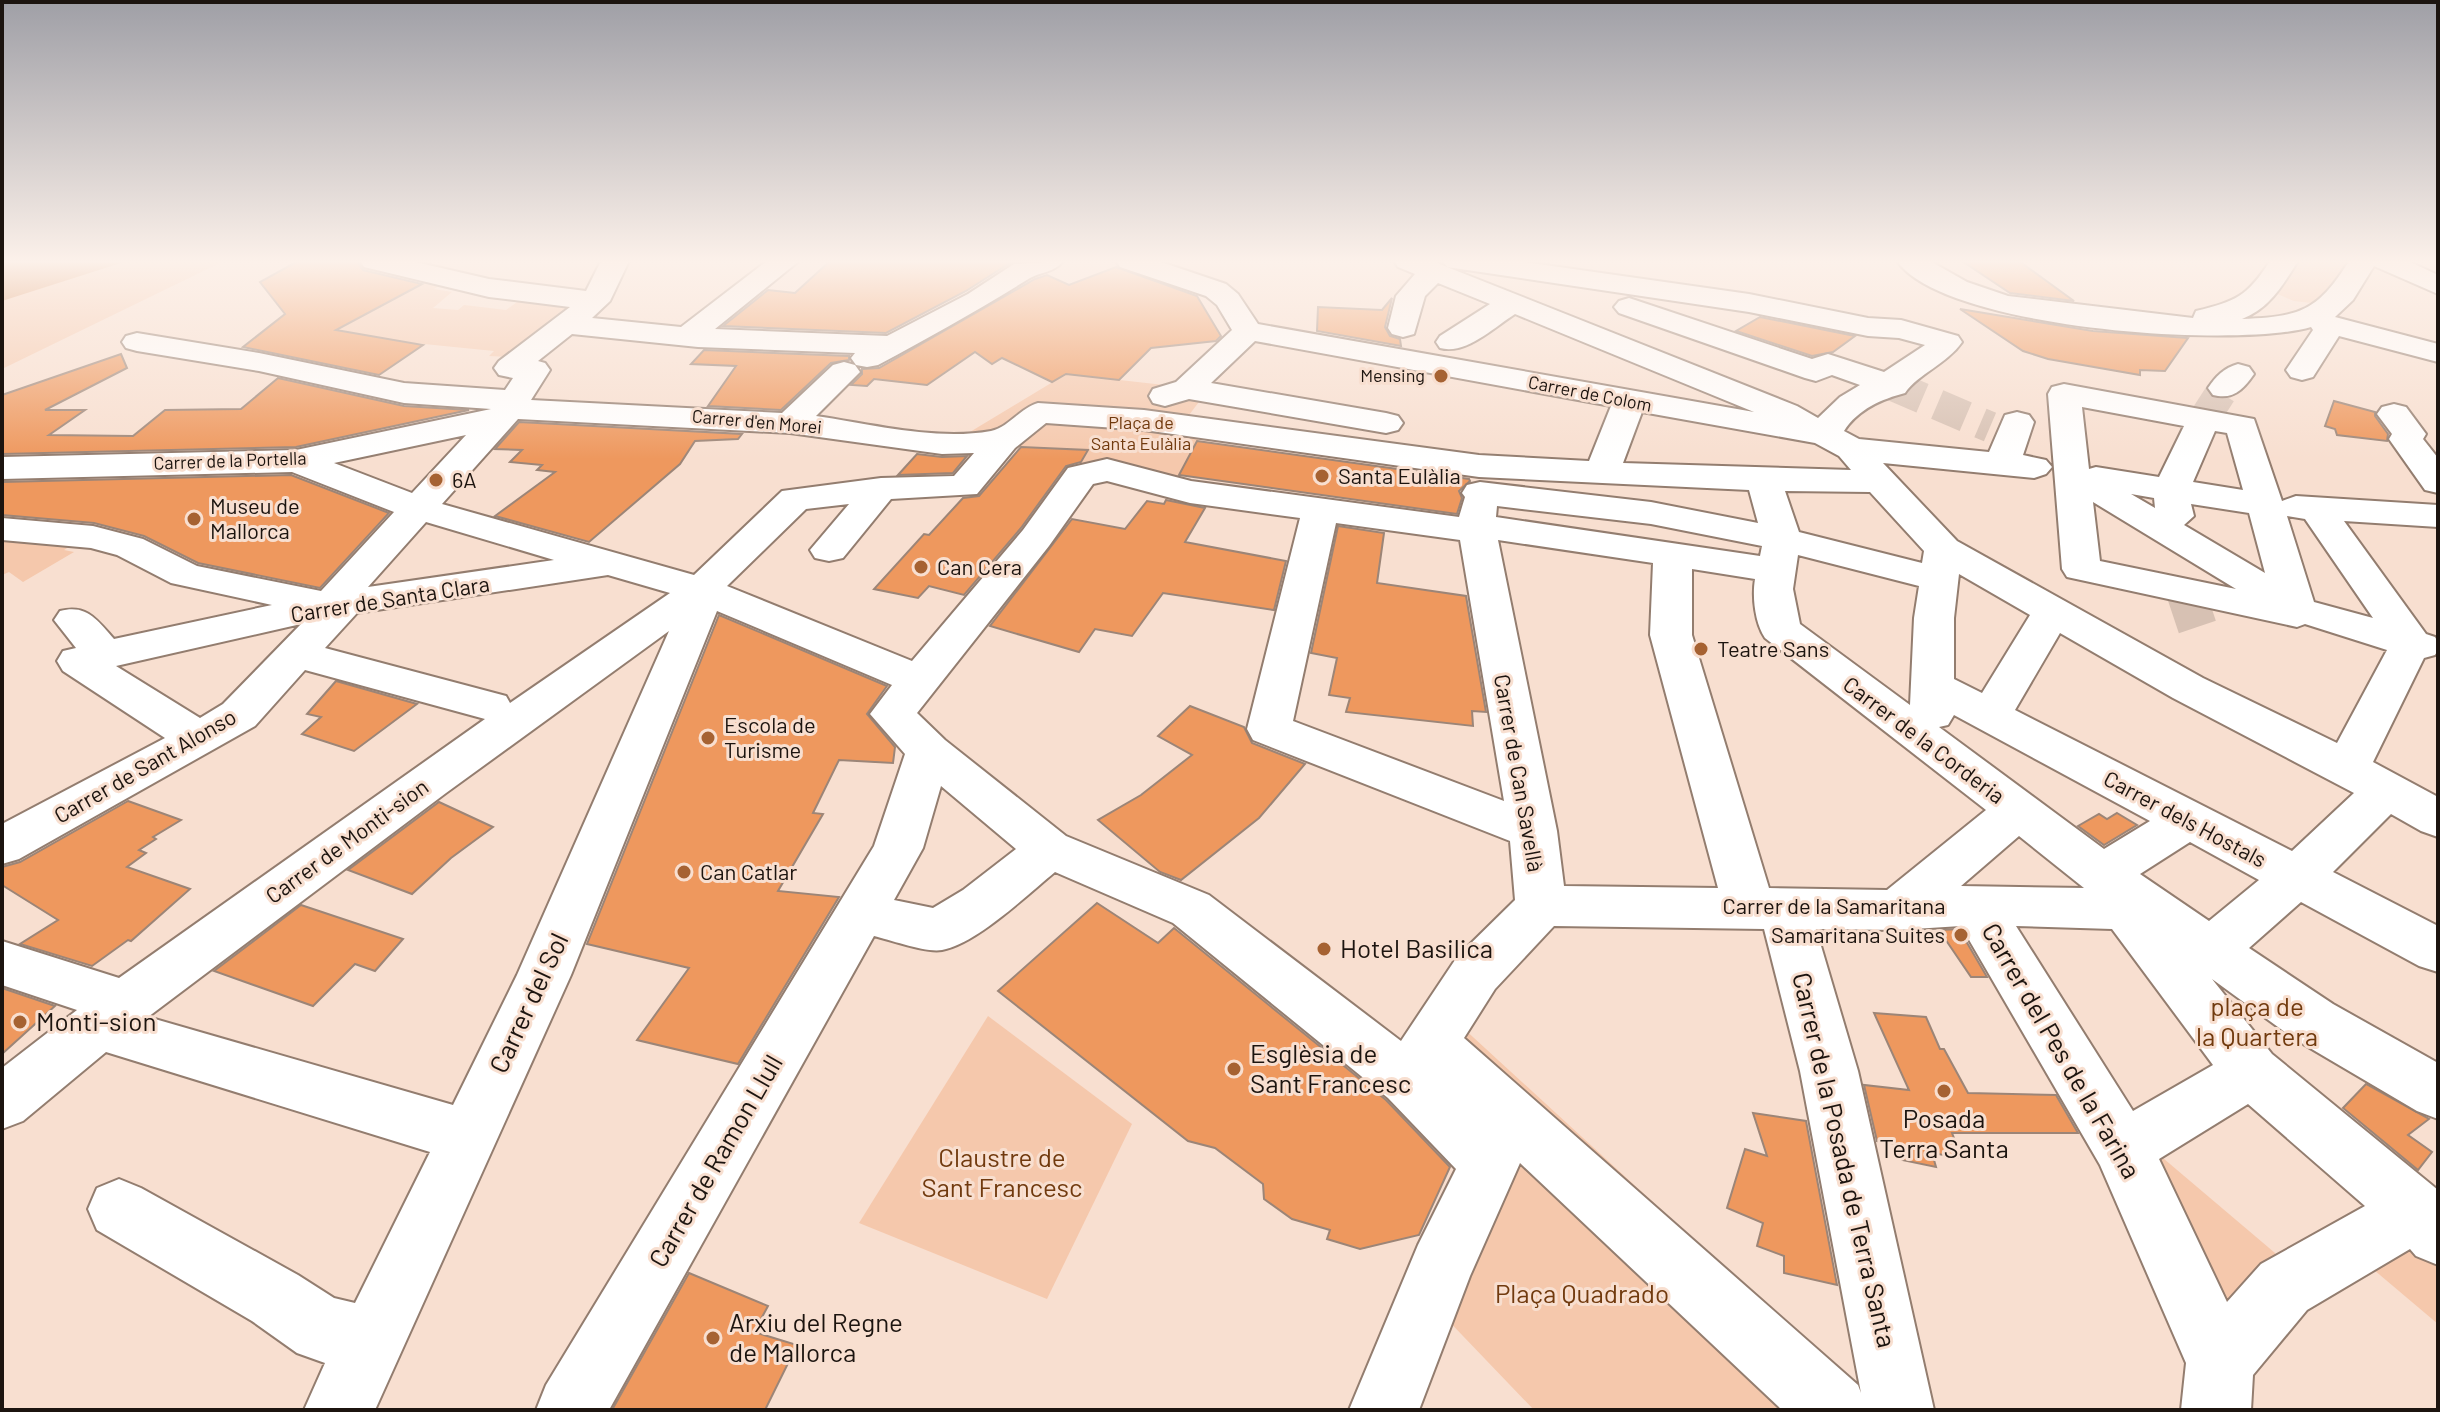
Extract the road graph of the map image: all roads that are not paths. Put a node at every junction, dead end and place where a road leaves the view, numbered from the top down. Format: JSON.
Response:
{"nodes":[{"id":1,"x":562,"y":327,"type":"edge"},
{"id":2,"x":595,"y":327,"type":"edge"},
{"id":3,"x":700,"y":327,"type":"edge"},
{"id":4,"x":927,"y":327,"type":"edge"},
{"id":5,"x":1245,"y":327,"type":"edge"},
{"id":6,"x":1479,"y":327,"type":"edge"},
{"id":7,"x":1570,"y":327,"type":"edge"},
{"id":8,"x":1588,"y":327,"type":"edge"},
{"id":9,"x":1717,"y":327,"type":"edge"},
{"id":10,"x":1868,"y":327,"type":"joint"},
{"id":11,"x":2192,"y":327,"type":"edge"},
{"id":12,"x":2253,"y":327,"type":"edge"},
{"id":13,"x":2325,"y":327,"type":"edge"},
{"id":14,"x":2360,"y":327,"type":"edge"},
{"id":15,"x":1248,"y":331,"type":"junction"},
{"id":16,"x":1581,"y":331,"type":"junction"},
{"id":17,"x":688,"y":336,"type":"junction"},
{"id":18,"x":137,"y":342,"type":"dead end"},
{"id":19,"x":892,"y":345,"type":"junction"},
{"id":20,"x":2438,"y":353,"type":"edge"},
{"id":21,"x":1442,"y":354,"type":"junction"},
{"id":22,"x":1655,"y":362,"type":"junction"},
{"id":23,"x":1828,"y":363,"type":"junction"},
{"id":24,"x":2302,"y":370,"type":"dead end"},
{"id":25,"x":1688,"y":374,"type":"junction"},
{"id":26,"x":1306,"y":375,"type":"junction"},
{"id":27,"x":1890,"y":384,"type":"junction"},
{"id":28,"x":1187,"y":389,"type":"junction"},
{"id":29,"x":1633,"y":403,"type":"junction"},
{"id":30,"x":1400,"y":406,"type":"junction"},
{"id":31,"x":508,"y":409,"type":"junction"},
{"id":32,"x":2204,"y":419,"type":"junction"},
{"id":33,"x":1144,"y":420,"type":"junction"},
{"id":34,"x":790,"y":423,"type":"junction"},
{"id":35,"x":2414,"y":428,"type":"edge"},
{"id":36,"x":1267,"y":435,"type":"junction"},
{"id":37,"x":1003,"y":441,"type":"junction"},
{"id":38,"x":1838,"y":442,"type":"junction"},
{"id":39,"x":2011,"y":444,"type":"dead end"},
{"id":40,"x":1367,"y":451,"type":"junction"},
{"id":41,"x":296,"y":461,"type":"junction"},
{"id":42,"x":2,"y":468,"type":"edge"},
{"id":43,"x":1107,"y":470,"type":"junction"},
{"id":44,"x":1602,"y":473,"type":"junction"},
{"id":45,"x":2073,"y":475,"type":"junction"},
{"id":46,"x":1764,"y":481,"type":"junction"},
{"id":47,"x":1883,"y":481,"type":"junction"},
{"id":48,"x":2438,"y":482,"type":"edge"},
{"id":49,"x":881,"y":489,"type":"junction"},
{"id":50,"x":2171,"y":490,"type":"junction"},
{"id":51,"x":1478,"y":504,"type":"junction"},
{"id":52,"x":2289,"y":506,"type":"junction"},
{"id":53,"x":419,"y":509,"type":"junction"},
{"id":54,"x":1320,"y":512,"type":"junction"},
{"id":55,"x":2438,"y":516,"type":"edge"},
{"id":56,"x":2,"y":529,"type":"edge"},
{"id":57,"x":2178,"y":536,"type":"junction"},
{"id":58,"x":829,"y":550,"type":"dead end"},
{"id":59,"x":1673,"y":554,"type":"junction"},
{"id":60,"x":610,"y":563,"type":"junction"},
{"id":61,"x":1941,"y":564,"type":"junction"},
{"id":62,"x":1777,"y":566,"type":"junction"},
{"id":63,"x":701,"y":590,"type":"junction"},
{"id":64,"x":2185,"y":590,"type":"junction"},
{"id":65,"x":337,"y":604,"type":"junction"},
{"id":66,"x":2305,"y":611,"type":"junction"},
{"id":67,"x":2052,"y":612,"type":"junction"},
{"id":68,"x":2425,"y":647,"type":"edge"},
{"id":69,"x":295,"y":654,"type":"junction"},
{"id":70,"x":920,"y":680,"type":"junction"},
{"id":71,"x":1932,"y":685,"type":"junction"},
{"id":72,"x":510,"y":713,"type":"junction"},
{"id":73,"x":1990,"y":715,"type":"junction"},
{"id":74,"x":200,"y":739,"type":"junction"},
{"id":75,"x":1931,"y":746,"type":"junction"},
{"id":76,"x":929,"y":751,"type":"junction"},
{"id":77,"x":2367,"y":779,"type":"junction"},
{"id":78,"x":2017,"y":811,"type":"junction"},
{"id":79,"x":2437,"y":816,"type":"edge"},
{"id":80,"x":2187,"y":821,"type":"junction"},
{"id":81,"x":1533,"y":831,"type":"junction"},
{"id":82,"x":2,"y":846,"type":"edge"},
{"id":83,"x":1049,"y":849,"type":"junction"},
{"id":84,"x":2297,"y":877,"type":"junction"},
{"id":85,"x":2114,"y":892,"type":"junction"},
{"id":86,"x":1975,"y":905,"type":"junction"},
{"id":87,"x":1541,"y":906,"type":"junction"},
{"id":88,"x":1767,"y":908,"type":"junction"},
{"id":89,"x":1898,"y":910,"type":"junction"},
{"id":90,"x":861,"y":913,"type":"junction"},
{"id":91,"x":2211,"y":950,"type":"junction"},
{"id":92,"x":2438,"y":951,"type":"edge"},
{"id":93,"x":2,"y":963,"type":"edge"},
{"id":94,"x":112,"y":1014,"type":"junction"},
{"id":95,"x":1419,"y":1061,"type":"junction"},
{"id":96,"x":2252,"y":1072,"type":"junction"},
{"id":97,"x":2438,"y":1093,"type":"edge"},
{"id":98,"x":2,"y":1103,"type":"edge"},
{"id":99,"x":466,"y":1136,"type":"junction"},
{"id":100,"x":2123,"y":1148,"type":"junction"},
{"id":101,"x":119,"y":1209,"type":"dead end"},
{"id":102,"x":2427,"y":1222,"type":"edge"},
{"id":103,"x":371,"y":1340,"type":"junction"},
{"id":104,"x":2218,"y":1386,"type":"edge"},
{"id":105,"x":339,"y":1410,"type":"edge"},
{"id":106,"x":571,"y":1410,"type":"edge"},
{"id":107,"x":1384,"y":1410,"type":"edge"},
{"id":108,"x":1833,"y":1410,"type":"edge"},
{"id":109,"x":1899,"y":1410,"type":"edge"}],
"edges":[{"from":1,"to":31,"type":"street","name":"Carrer de Sant Alonso"},
{"from":2,"to":17,"type":"street"},
{"from":3,"to":17,"type":"street"},
{"from":4,"to":19,"type":"street"},
{"from":5,"to":15,"type":"street"},
{"from":6,"to":21,"type":"street"},
{"from":7,"to":16,"type":"street"},
{"from":8,"to":16,"type":"street"},
{"from":9,"to":23,"type":"street"},
{"from":10,"to":23,"type":"street"},
{"from":10,"to":27,"type":"street"},
{"from":11,"to":12,"type":"street"},
{"from":13,"to":24,"type":"street"},
{"from":14,"to":20,"type":"street"},
{"from":15,"to":26,"type":"street"},
{"from":15,"to":28,"type":"street"},
{"from":16,"to":22,"type":"street"},
{"from":17,"to":19,"type":"street"},
{"from":18,"to":31,"type":"street"},
{"from":19,"to":34,"type":"street"},
{"from":21,"to":26,"type":"street","name":"Carrer de Colom"},
{"from":21,"to":29,"type":"street","name":"Carrer de Colom"},
{"from":21,"to":30,"type":"street"},
{"from":22,"to":25,"type":"street"},
{"from":22,"to":29,"type":"street"},
{"from":23,"to":27,"type":"street"},
{"from":25,"to":29,"type":"street"},
{"from":25,"to":38,"type":"street"},
{"from":26,"to":28,"type":"street"},
{"from":26,"to":30,"type":"street"},
{"from":26,"to":36,"type":"street"},
{"from":27,"to":38,"type":"street"},
{"from":28,"to":33,"type":"street"},
{"from":29,"to":38,"type":"street","name":"Carrer de Colom"},
{"from":29,"to":44,"type":"street"},
{"from":30,"to":40,"type":"street"},
{"from":31,"to":34,"type":"street","name":"Carrer d'en Morei"},
{"from":31,"to":41,"type":"street","name":"Carrer de la Portella"},
{"from":31,"to":53,"type":"street","name":"Carrer de Sant Alonso"},
{"from":32,"to":45,"type":"street"},
{"from":32,"to":50,"type":"street"},
{"from":32,"to":52,"type":"street"},
{"from":33,"to":36,"type":"street"},
{"from":33,"to":37,"type":"street"},
{"from":33,"to":43,"type":"street"},
{"from":34,"to":37,"type":"street","name":"Carrer d'en Morei"},
{"from":35,"to":48,"type":"street"},
{"from":36,"to":40,"type":"street"},
{"from":37,"to":49,"type":"street"},
{"from":38,"to":39,"type":"street","name":"Carrer de Colom"},
{"from":38,"to":47,"type":"street"},
{"from":40,"to":51,"type":"street"},
{"from":41,"to":42,"type":"street","name":"Carrer de la Portella"},
{"from":41,"to":53,"type":"street"},
{"from":43,"to":54,"type":"street"},
{"from":43,"to":70,"type":"street"},
{"from":44,"to":46,"type":"street"},
{"from":44,"to":51,"type":"street"},
{"from":45,"to":50,"type":"street"},
{"from":45,"to":57,"type":"street"},
{"from":45,"to":64,"type":"street"},
{"from":46,"to":47,"type":"street"},
{"from":46,"to":62,"type":"street","name":"Carrer de la Corderia"},
{"from":47,"to":61,"type":"street"},
{"from":49,"to":58,"type":"street"},
{"from":49,"to":63,"type":"street","name":"Carrer de Monti-sion"},
{"from":50,"to":52,"type":"street"},
{"from":50,"to":57,"type":"street"},
{"from":51,"to":54,"type":"street"},
{"from":51,"to":59,"type":"street"},
{"from":51,"to":62,"type":"street"},
{"from":51,"to":81,"type":"street","name":"Carrer de Can Savellà"},
{"from":52,"to":55,"type":"street"},
{"from":52,"to":66,"type":"street"},
{"from":52,"to":68,"type":"street"},
{"from":53,"to":60,"type":"street"},
{"from":53,"to":65,"type":"street","name":"Carrer de Sant Alonso"},
{"from":54,"to":81,"type":"street"},
{"from":56,"to":65,"type":"street"},
{"from":57,"to":64,"type":"street"},
{"from":57,"to":66,"type":"street"},
{"from":59,"to":62,"type":"street"},
{"from":59,"to":88,"type":"street","name":"Carrer de la Posada de Terra Santa"},
{"from":60,"to":63,"type":"street","name":"Carrer de Santa Clara"},
{"from":60,"to":65,"type":"street","name":"Carrer de Santa Clara"},
{"from":61,"to":62,"type":"street"},
{"from":61,"to":67,"type":"street"},
{"from":61,"to":71,"type":"street"},
{"from":62,"to":75,"type":"street","name":"Carrer de la Corderia"},
{"from":63,"to":70,"type":"street","name":"Carrer de Santa Clara"},
{"from":63,"to":72,"type":"street","name":"Carrer de Monti-sion"},
{"from":63,"to":99,"type":"street","name":"Carrer del Sol"},
{"from":64,"to":66,"type":"street"},
{"from":65,"to":69,"type":"street","name":"Carrer de Sant Alonso"},
{"from":65,"to":74,"type":"street","name":"Carrer de Santa Clara"},
{"from":66,"to":68,"type":"street"},
{"from":67,"to":73,"type":"street"},
{"from":67,"to":77,"type":"street"},
{"from":68,"to":77,"type":"street"},
{"from":69,"to":72,"type":"street"},
{"from":69,"to":74,"type":"street","name":"Carrer de Sant Alonso"},
{"from":70,"to":76,"type":"street"},
{"from":71,"to":73,"type":"street","name":"Carrer dels Hostals"},
{"from":71,"to":75,"type":"street"},
{"from":72,"to":94,"type":"street","name":"Carrer de Monti-sion"},
{"from":73,"to":80,"type":"street","name":"Carrer dels Hostals"},
{"from":74,"to":82,"type":"street","name":"Carrer de Sant Alonso"},
{"from":75,"to":78,"type":"street","name":"Carrer de la Corderia"},
{"from":76,"to":83,"type":"street"},
{"from":76,"to":90,"type":"street","name":"Carrer de Ramon Llull"},
{"from":77,"to":79,"type":"street"},
{"from":77,"to":84,"type":"street"},
{"from":78,"to":85,"type":"street","name":"Carrer de la Corderia"},
{"from":78,"to":89,"type":"street"},
{"from":80,"to":84,"type":"street","name":"Carrer dels Hostals"},
{"from":80,"to":85,"type":"street"},
{"from":81,"to":87,"type":"street","name":"Carrer de Can Savellà"},
{"from":83,"to":90,"type":"street"},
{"from":83,"to":95,"type":"street"},
{"from":84,"to":91,"type":"street"},
{"from":84,"to":92,"type":"street","name":"Carrer dels Hostals"},
{"from":85,"to":86,"type":"street","name":"Carrer de la Samaritana"},
{"from":85,"to":91,"type":"street"},
{"from":85,"to":96,"type":"street"},
{"from":86,"to":89,"type":"street","name":"Carrer de la Samaritana"},
{"from":86,"to":100,"type":"street","name":"Carrer del Pes de la Farina"},
{"from":87,"to":88,"type":"street","name":"Carrer de la Samaritana"},
{"from":87,"to":95,"type":"street"},
{"from":88,"to":89,"type":"street","name":"Carrer de la Samaritana"},
{"from":88,"to":109,"type":"street","name":"Carrer de la Posada de Terra Santa"},
{"from":90,"to":106,"type":"street","name":"Carrer de Ramon Llull"},
{"from":91,"to":97,"type":"street"},
{"from":93,"to":94,"type":"street"},
{"from":94,"to":98,"type":"street","name":"Carrer de Monti-sion"},
{"from":94,"to":99,"type":"street"},
{"from":95,"to":107,"type":"street"},
{"from":95,"to":108,"type":"street"},
{"from":96,"to":100,"type":"street"},
{"from":96,"to":102,"type":"street"},
{"from":99,"to":103,"type":"street","name":"Carrer del Sol"},
{"from":100,"to":104,"type":"street","name":"Carrer del Pes de la Farina"},
{"from":101,"to":103,"type":"street"},
{"from":102,"to":104,"type":"street","name":"Carrer del Pes de la Farina"},
{"from":103,"to":105,"type":"street","name":"Carrer del Sol"}]}
